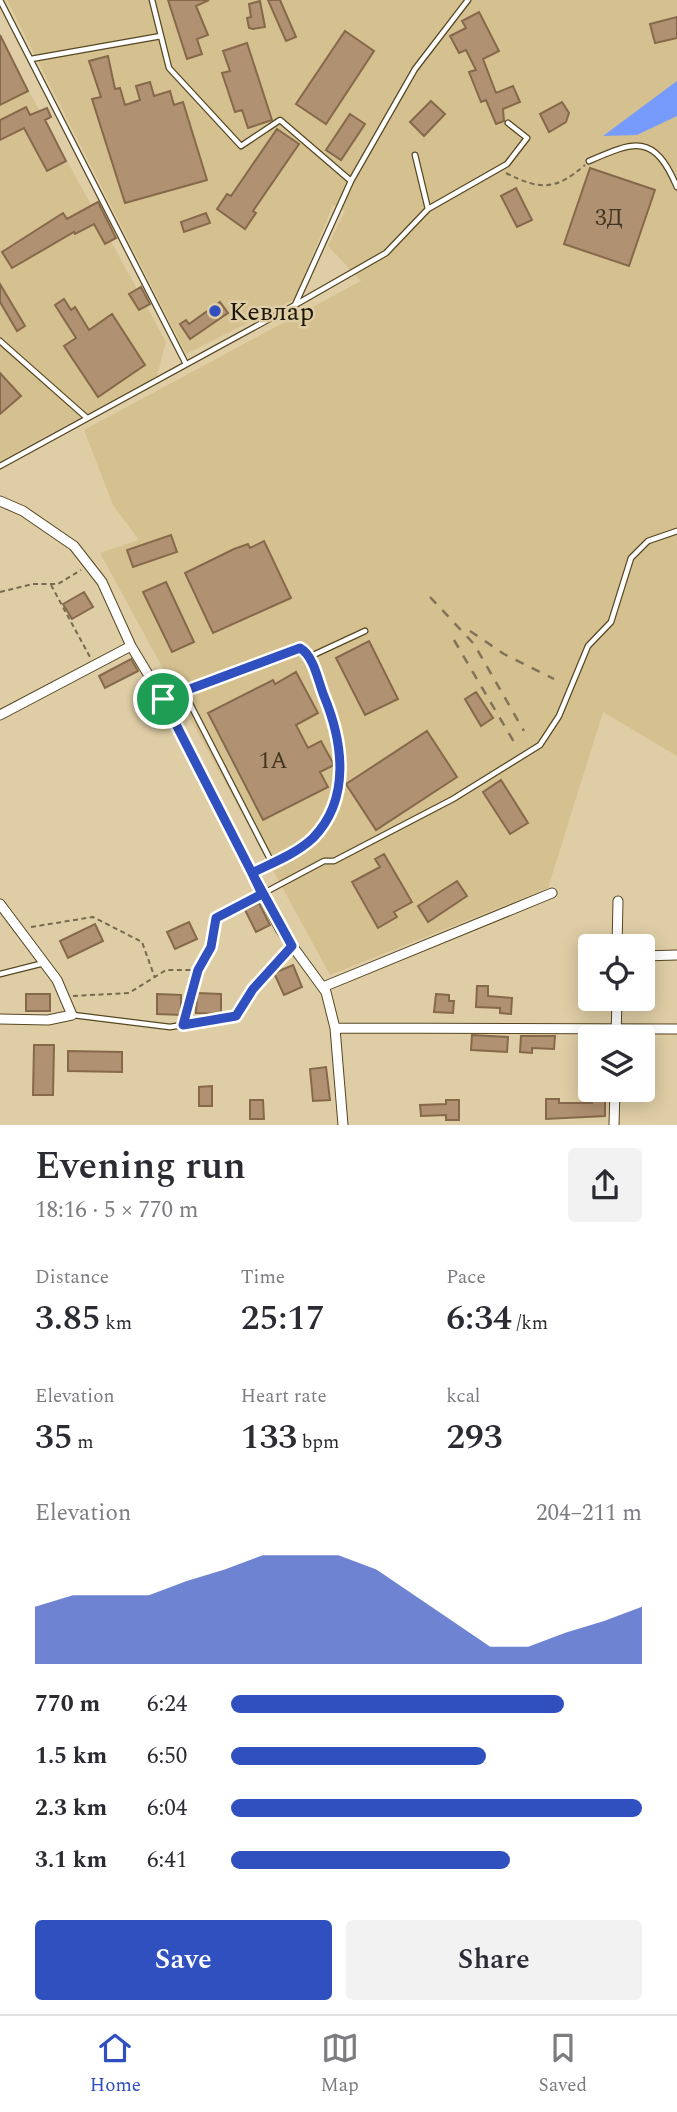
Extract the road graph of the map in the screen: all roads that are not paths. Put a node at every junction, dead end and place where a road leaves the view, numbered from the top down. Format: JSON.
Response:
{"nodes":[{"id":1,"x":1,"y":0,"type":"edge"},
{"id":2,"x":152,"y":0,"type":"edge"},
{"id":3,"x":468,"y":0,"type":"edge"},
{"id":4,"x":161,"y":36,"type":"junction"},
{"id":5,"x":31,"y":59,"type":"junction"},
{"id":6,"x":508,"y":123,"type":"dead end"},
{"id":7,"x":415,"y":155,"type":"dead end"},
{"id":8,"x":589,"y":161,"type":"road end"},
{"id":9,"x":351,"y":181,"type":"junction"},
{"id":10,"x":677,"y":187,"type":"edge"},
{"id":11,"x":428,"y":209,"type":"junction"},
{"id":12,"x":295,"y":305,"type":"junction"},
{"id":13,"x":0,"y":341,"type":"edge"},
{"id":14,"x":186,"y":364,"type":"junction"},
{"id":15,"x":87,"y":418,"type":"junction"},
{"id":16,"x":0,"y":466,"type":"edge"},
{"id":17,"x":0,"y":501,"type":"edge"},
{"id":18,"x":677,"y":531,"type":"edge"},
{"id":19,"x":365,"y":631,"type":"dead end"},
{"id":20,"x":131,"y":646,"type":"junction"},
{"id":21,"x":309,"y":657,"type":"junction"},
{"id":22,"x":184,"y":692,"type":"junction"},
{"id":23,"x":163,"y":699,"type":"junction"},
{"id":24,"x":0,"y":715,"type":"edge"},
{"id":25,"x":272,"y":863,"type":"junction"},
{"id":26,"x":252,"y":873,"type":"junction"},
{"id":27,"x":552,"y":893,"type":"dead end"},
{"id":28,"x":262,"y":894,"type":"junction"},
{"id":29,"x":618,"y":901,"type":"dead end"},
{"id":30,"x":0,"y":904,"type":"edge"},
{"id":31,"x":617,"y":934,"type":"edge"},
{"id":32,"x":655,"y":956,"type":"edge"},
{"id":33,"x":677,"y":956,"type":"edge"},
{"id":34,"x":45,"y":963,"type":"junction"},
{"id":35,"x":0,"y":974,"type":"edge"},
{"id":36,"x":323,"y":987,"type":"junction"},
{"id":37,"x":241,"y":1005,"type":"road end"},
{"id":38,"x":72,"y":1015,"type":"junction"},
{"id":39,"x":0,"y":1019,"type":"edge"},
{"id":40,"x":335,"y":1028,"type":"junction"},
{"id":41,"x":677,"y":1029,"type":"edge"},
{"id":42,"x":655,"y":1030,"type":"edge"},
{"id":43,"x":578,"y":1032,"type":"edge"},
{"id":44,"x":615,"y":1102,"type":"edge"},
{"id":45,"x":343,"y":1125,"type":"edge"},
{"id":46,"x":614,"y":1125,"type":"edge"}],
"edges":[{"from":1,"to":5,"type":"lane"},
{"from":2,"to":4,"type":"lane"},
{"from":3,"to":9,"type":"lane"},
{"from":4,"to":5,"type":"lane"},
{"from":4,"to":9,"type":"lane"},
{"from":5,"to":14,"type":"lane"},
{"from":6,"to":11,"type":"lane"},
{"from":7,"to":11,"type":"lane"},
{"from":8,"to":10,"type":"lane"},
{"from":9,"to":12,"type":"lane"},
{"from":11,"to":12,"type":"lane"},
{"from":12,"to":14,"type":"lane"},
{"from":13,"to":15,"type":"lane"},
{"from":14,"to":15,"type":"lane"},
{"from":15,"to":16,"type":"lane"},
{"from":17,"to":20,"type":"street"},
{"from":18,"to":28,"type":"lane"},
{"from":19,"to":21,"type":"lane"},
{"from":20,"to":23,"type":"street"},
{"from":20,"to":24,"type":"street"},
{"from":21,"to":22,"type":"lane"},
{"from":21,"to":25,"type":"lane"},
{"from":22,"to":23,"type":"lane"},
{"from":22,"to":25,"type":"lane"},
{"from":23,"to":26,"type":"street"},
{"from":25,"to":26,"type":"lane"},
{"from":26,"to":28,"type":"street"},
{"from":27,"to":36,"type":"street"},
{"from":28,"to":36,"type":"street"},
{"from":29,"to":31,"type":"street"},
{"from":30,"to":34,"type":"street"},
{"from":32,"to":33,"type":"street"},
{"from":34,"to":35,"type":"lane"},
{"from":34,"to":38,"type":"street"},
{"from":36,"to":40,"type":"street"},
{"from":37,"to":38,"type":"lane"},
{"from":38,"to":39,"type":"street"},
{"from":40,"to":43,"type":"street"},
{"from":40,"to":45,"type":"street"},
{"from":41,"to":42,"type":"street"},
{"from":44,"to":46,"type":"street"}]}
